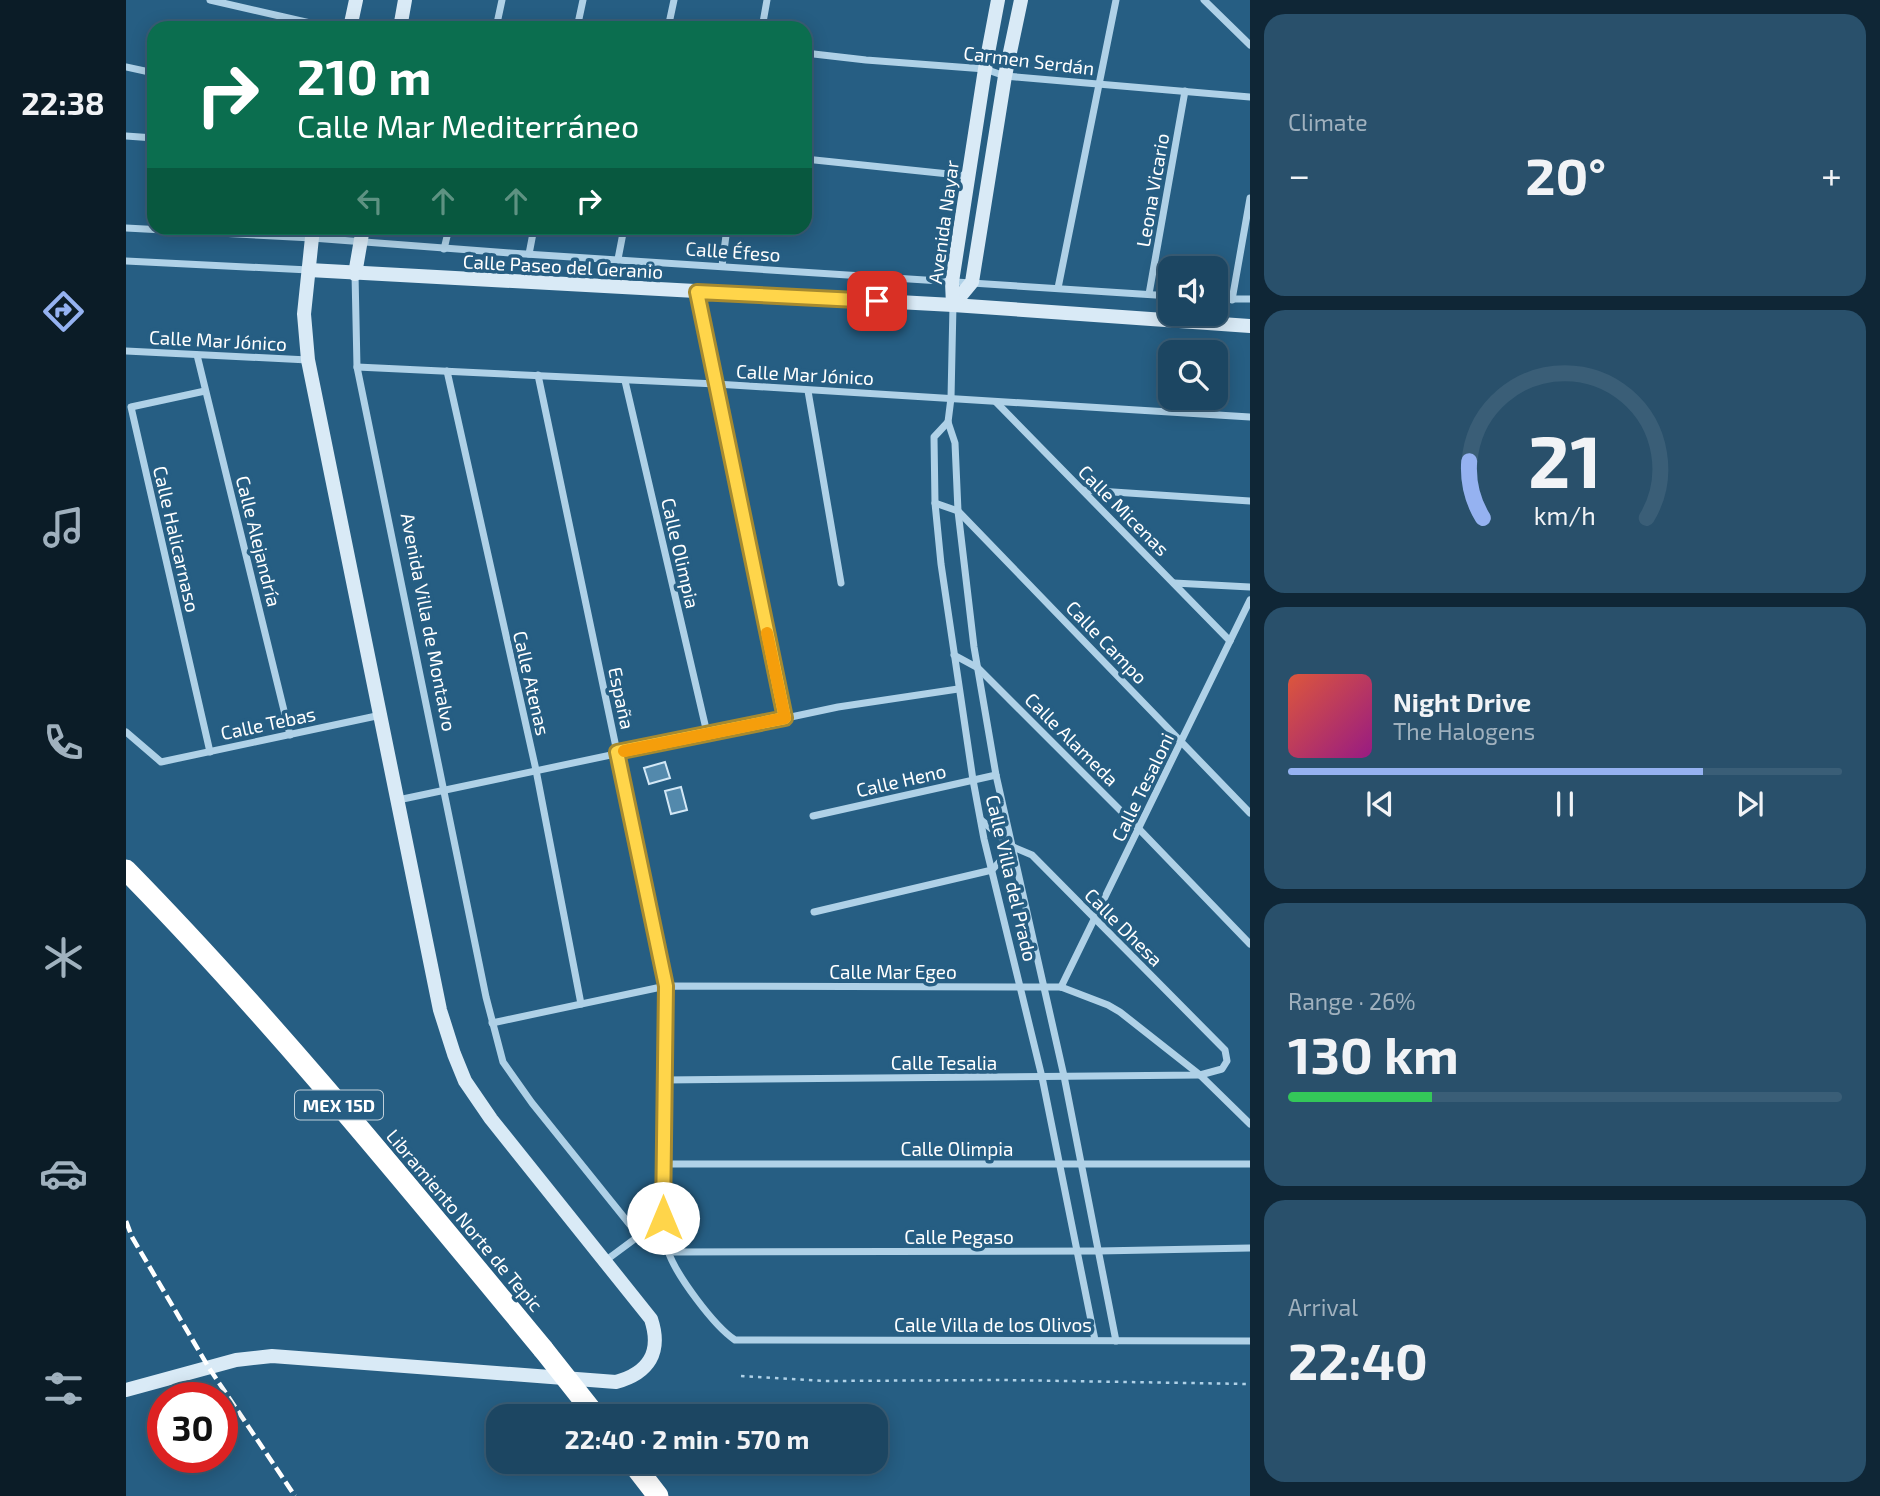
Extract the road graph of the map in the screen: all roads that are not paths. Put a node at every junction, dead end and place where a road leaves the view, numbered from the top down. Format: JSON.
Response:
{"nodes":[{"id":1,"x":210,"y":0,"type":"edge"},
{"id":2,"x":356,"y":0,"type":"edge"},
{"id":3,"x":405,"y":0,"type":"edge"},
{"id":4,"x":502,"y":0,"type":"edge"},
{"id":5,"x":583,"y":0,"type":"edge"},
{"id":6,"x":674,"y":0,"type":"edge"},
{"id":7,"x":767,"y":0,"type":"edge"},
{"id":8,"x":998,"y":0,"type":"edge"},
{"id":9,"x":1021,"y":0,"type":"edge"},
{"id":10,"x":1116,"y":0,"type":"edge"},
{"id":11,"x":1204,"y":0,"type":"edge"},
{"id":12,"x":302,"y":21,"type":"edge"},
{"id":13,"x":352,"y":21,"type":"edge"},
{"id":14,"x":401,"y":21,"type":"edge"},
{"id":15,"x":498,"y":21,"type":"edge"},
{"id":16,"x":578,"y":21,"type":"edge"},
{"id":17,"x":670,"y":21,"type":"edge"},
{"id":18,"x":763,"y":21,"type":"edge"},
{"id":19,"x":1250,"y":45,"type":"edge"},
{"id":20,"x":812,"y":54,"type":"edge"},
{"id":21,"x":126,"y":67,"type":"edge"},
{"id":22,"x":985,"y":69,"type":"junction"},
{"id":23,"x":147,"y":72,"type":"edge"},
{"id":24,"x":1005,"y":76,"type":"junction"},
{"id":25,"x":1100,"y":85,"type":"junction"},
{"id":26,"x":1185,"y":91,"type":"junction"},
{"id":27,"x":1250,"y":97,"type":"edge"},
{"id":28,"x":126,"y":136,"type":"edge"},
{"id":29,"x":147,"y":138,"type":"edge"},
{"id":30,"x":812,"y":160,"type":"edge"},
{"id":31,"x":968,"y":176,"type":"junction"},
{"id":32,"x":1250,"y":198,"type":"edge"},
{"id":33,"x":126,"y":228,"type":"edge"},
{"id":34,"x":147,"y":229,"type":"edge"},
{"id":35,"x":312,"y":235,"type":"edge"},
{"id":36,"x":362,"y":235,"type":"edge"},
{"id":37,"x":447,"y":235,"type":"edge"},
{"id":38,"x":533,"y":235,"type":"edge"},
{"id":39,"x":623,"y":235,"type":"edge"},
{"id":40,"x":726,"y":235,"type":"edge"},
{"id":41,"x":444,"y":249,"type":"junction"},
{"id":42,"x":529,"y":254,"type":"junction"},
{"id":43,"x":618,"y":259,"type":"junction"},
{"id":44,"x":126,"y":261,"type":"edge"},
{"id":45,"x":722,"y":266,"type":"junction"},
{"id":46,"x":309,"y":270,"type":"junction"},
{"id":47,"x":355,"y":274,"type":"junction"},
{"id":48,"x":952,"y":282,"type":"junction"},
{"id":49,"x":972,"y":282,"type":"junction"},
{"id":50,"x":1058,"y":288,"type":"junction"},
{"id":51,"x":697,"y":292,"type":"junction"},
{"id":52,"x":1149,"y":294,"type":"junction"},
{"id":53,"x":1158,"y":295,"type":"edge"},
{"id":54,"x":1250,"y":299,"type":"edge"},
{"id":55,"x":1228,"y":300,"type":"edge"},
{"id":56,"x":1232,"y":300,"type":"junction"},
{"id":57,"x":953,"y":304,"type":"junction"},
{"id":58,"x":1250,"y":326,"type":"edge"},
{"id":59,"x":126,"y":351,"type":"edge"},
{"id":60,"x":197,"y":355,"type":"junction"},
{"id":61,"x":308,"y":360,"type":"junction"},
{"id":62,"x":357,"y":367,"type":"junction"},
{"id":63,"x":447,"y":370,"type":"junction"},
{"id":64,"x":538,"y":375,"type":"junction"},
{"id":65,"x":625,"y":381,"type":"junction"},
{"id":66,"x":716,"y":384,"type":"junction"},
{"id":67,"x":205,"y":391,"type":"junction"},
{"id":68,"x":808,"y":391,"type":"junction"},
{"id":69,"x":951,"y":398,"type":"junction"},
{"id":70,"x":995,"y":401,"type":"junction"},
{"id":71,"x":1250,"y":417,"type":"edge"},
{"id":72,"x":948,"y":422,"type":"junction"},
{"id":73,"x":1082,"y":490,"type":"junction"},
{"id":74,"x":1250,"y":500,"type":"edge"},
{"id":75,"x":935,"y":503,"type":"junction"},
{"id":76,"x":958,"y":511,"type":"junction"},
{"id":77,"x":841,"y":583,"type":"dead end"},
{"id":78,"x":1173,"y":583,"type":"junction"},
{"id":79,"x":1250,"y":587,"type":"edge"},
{"id":80,"x":1250,"y":600,"type":"edge"},
{"id":81,"x":1230,"y":641,"type":"junction"},
{"id":82,"x":954,"y":655,"type":"junction"},
{"id":83,"x":978,"y":667,"type":"junction"},
{"id":84,"x":958,"y":689,"type":"junction"},
{"id":85,"x":382,"y":715,"type":"junction"},
{"id":86,"x":785,"y":718,"type":"junction"},
{"id":87,"x":126,"y":732,"type":"edge"},
{"id":88,"x":707,"y":733,"type":"junction"},
{"id":89,"x":290,"y":735,"type":"junction"},
{"id":90,"x":1182,"y":742,"type":"junction"},
{"id":91,"x":210,"y":752,"type":"junction"},
{"id":92,"x":617,"y":752,"type":"junction"},
{"id":93,"x":536,"y":770,"type":"junction"},
{"id":94,"x":996,"y":775,"type":"junction"},
{"id":95,"x":972,"y":780,"type":"junction"},
{"id":96,"x":443,"y":790,"type":"junction"},
{"id":97,"x":397,"y":800,"type":"junction"},
{"id":98,"x":1250,"y":813,"type":"edge"},
{"id":99,"x":813,"y":816,"type":"dead end"},
{"id":100,"x":981,"y":820,"type":"junction"},
{"id":101,"x":1139,"y":829,"type":"junction"},
{"id":102,"x":1013,"y":847,"type":"junction"},
{"id":103,"x":126,"y":870,"type":"edge"},
{"id":104,"x":992,"y":870,"type":"junction"},
{"id":105,"x":814,"y":912,"type":"dead end"},
{"id":106,"x":1094,"y":919,"type":"junction"},
{"id":107,"x":1250,"y":944,"type":"edge"},
{"id":108,"x":666,"y":986,"type":"junction"},
{"id":109,"x":1021,"y":986,"type":"junction"},
{"id":110,"x":1043,"y":986,"type":"junction"},
{"id":111,"x":1061,"y":988,"type":"junction"},
{"id":112,"x":581,"y":1004,"type":"junction"},
{"id":113,"x":492,"y":1023,"type":"junction"},
{"id":114,"x":1222,"y":1069,"type":"joint"},
{"id":115,"x":1200,"y":1075,"type":"junction"},
{"id":116,"x":1064,"y":1076,"type":"junction"},
{"id":117,"x":1042,"y":1077,"type":"junction"},
{"id":118,"x":664,"y":1080,"type":"junction"},
{"id":119,"x":1249,"y":1122,"type":"edge"},
{"id":120,"x":664,"y":1164,"type":"junction"},
{"id":121,"x":1059,"y":1164,"type":"junction"},
{"id":122,"x":1082,"y":1164,"type":"junction"},
{"id":123,"x":1250,"y":1164,"type":"edge"},
{"id":124,"x":663,"y":1218,"type":"junction"},
{"id":125,"x":639,"y":1236,"type":"junction"},
{"id":126,"x":1250,"y":1248,"type":"edge"},
{"id":127,"x":668,"y":1251,"type":"junction"},
{"id":128,"x":1077,"y":1251,"type":"junction"},
{"id":129,"x":1099,"y":1251,"type":"junction"},
{"id":130,"x":605,"y":1261,"type":"junction"},
{"id":131,"x":735,"y":1340,"type":"joint"},
{"id":132,"x":1095,"y":1340,"type":"junction"},
{"id":133,"x":1116,"y":1341,"type":"junction"},
{"id":134,"x":1250,"y":1341,"type":"edge"},
{"id":135,"x":126,"y":1390,"type":"edge"},
{"id":136,"x":586,"y":1404,"type":"edge"},
{"id":137,"x":641,"y":1474,"type":"edge"},
{"id":138,"x":658,"y":1496,"type":"edge"}],
"edges":[{"from":1,"to":12,"type":"street"},
{"from":2,"to":13,"type":"street"},
{"from":3,"to":14,"type":"street"},
{"from":4,"to":15,"type":"street"},
{"from":5,"to":16,"type":"street"},
{"from":6,"to":17,"type":"street"},
{"from":7,"to":18,"type":"street"},
{"from":8,"to":22,"type":"street","name":"Avenida Nayar"},
{"from":9,"to":24,"type":"street","name":"Avenida Nayar"},
{"from":10,"to":25,"type":"street"},
{"from":11,"to":19,"type":"street"},
{"from":20,"to":22,"type":"street","name":"Carmen Serdán"},
{"from":21,"to":23,"type":"street"},
{"from":22,"to":24,"type":"street","name":"Carmen Serdán"},
{"from":22,"to":31,"type":"street","name":"Avenida Nayar"},
{"from":24,"to":25,"type":"street","name":"Carmen Serdán"},
{"from":24,"to":49,"type":"street","name":"Avenida Nayar"},
{"from":25,"to":26,"type":"street","name":"Carmen Serdán"},
{"from":25,"to":50,"type":"street"},
{"from":26,"to":27,"type":"street","name":"Carmen Serdán"},
{"from":26,"to":52,"type":"street","name":"Leona Vicario"},
{"from":28,"to":29,"type":"street"},
{"from":30,"to":31,"type":"street"},
{"from":31,"to":48,"type":"street","name":"Avenida Nayar"},
{"from":32,"to":56,"type":"street"},
{"from":33,"to":34,"type":"street","name":"Calle Éfeso"},
{"from":35,"to":46,"type":"street"},
{"from":36,"to":41,"type":"street","name":"Calle Éfeso"},
{"from":36,"to":47,"type":"street","name":"Avenida Villa de Montalvo"},
{"from":37,"to":41,"type":"street"},
{"from":38,"to":42,"type":"street"},
{"from":39,"to":43,"type":"street"},
{"from":40,"to":45,"type":"street"},
{"from":41,"to":42,"type":"street","name":"Calle Éfeso"},
{"from":42,"to":43,"type":"street","name":"Calle Éfeso"},
{"from":43,"to":45,"type":"street","name":"Calle Éfeso"},
{"from":44,"to":46,"type":"street","name":"Calle Paseo del Geranio"},
{"from":45,"to":48,"type":"street","name":"Calle Éfeso"},
{"from":46,"to":47,"type":"street","name":"Calle Paseo del Geranio"},
{"from":46,"to":61,"type":"street"},
{"from":47,"to":51,"type":"street","name":"Calle Paseo del Geranio"},
{"from":47,"to":62,"type":"street","name":"Avenida Villa de Montalvo"},
{"from":48,"to":49,"type":"street","name":"Calle Éfeso"},
{"from":48,"to":57,"type":"street","name":"Avenida Nayar"},
{"from":49,"to":50,"type":"street","name":"Calle Éfeso"},
{"from":49,"to":57,"type":"street","name":"Avenida Nayar"},
{"from":50,"to":52,"type":"street","name":"Calle Éfeso"},
{"from":51,"to":57,"type":"street","name":"Calle Paseo del Geranio"},
{"from":51,"to":66,"type":"street"},
{"from":52,"to":53,"type":"street","name":"Calle Éfeso"},
{"from":54,"to":56,"type":"street"},
{"from":55,"to":56,"type":"street"},
{"from":57,"to":58,"type":"street","name":"Calle Paseo del Geranio"},
{"from":57,"to":69,"type":"street","name":"Calle Villa del Prado"},
{"from":59,"to":60,"type":"street","name":"Calle Mar Jónico"},
{"from":60,"to":61,"type":"street","name":"Calle Mar Jónico"},
{"from":60,"to":67,"type":"street","name":"Calle Alejandría"},
{"from":61,"to":85,"type":"street"},
{"from":62,"to":63,"type":"street","name":"Calle Mar Jónico"},
{"from":62,"to":96,"type":"street","name":"Avenida Villa de Montalvo"},
{"from":63,"to":64,"type":"street","name":"Calle Mar Jónico"},
{"from":63,"to":93,"type":"street","name":"Calle Atenas"},
{"from":64,"to":65,"type":"street","name":"Calle Mar Jónico"},
{"from":64,"to":92,"type":"street","name":"España"},
{"from":65,"to":66,"type":"street","name":"Calle Mar Jónico"},
{"from":65,"to":88,"type":"street","name":"Calle Olimpia"},
{"from":66,"to":68,"type":"street","name":"Calle Mar Jónico"},
{"from":66,"to":86,"type":"street"},
{"from":67,"to":89,"type":"street","name":"Calle Alejandría"},
{"from":67,"to":91,"type":"street","name":"Calle Halicarnaso"},
{"from":68,"to":69,"type":"street","name":"Calle Mar Jónico"},
{"from":68,"to":77,"type":"street"},
{"from":69,"to":70,"type":"street","name":"Calle Mar Jónico"},
{"from":69,"to":72,"type":"street","name":"Calle Villa del Prado"},
{"from":70,"to":71,"type":"street","name":"Calle Mar Jónico"},
{"from":70,"to":73,"type":"street","name":"Calle Micenas"},
{"from":72,"to":75,"type":"street","name":"Calle Villa del Prado"},
{"from":72,"to":76,"type":"street","name":"Calle Villa del Prado"},
{"from":73,"to":74,"type":"street"},
{"from":73,"to":78,"type":"street","name":"Calle Micenas"},
{"from":75,"to":76,"type":"street","name":"Calle Campo"},
{"from":75,"to":82,"type":"street","name":"Calle Villa del Prado"},
{"from":76,"to":83,"type":"street","name":"Calle Villa del Prado"},
{"from":76,"to":90,"type":"street","name":"Calle Campo"},
{"from":78,"to":79,"type":"street"},
{"from":78,"to":81,"type":"street","name":"Calle Micenas"},
{"from":80,"to":81,"type":"street","name":"Calle Tesaloni"},
{"from":81,"to":90,"type":"street","name":"Calle Tesaloni"},
{"from":82,"to":83,"type":"street","name":"Calle Alameda"},
{"from":82,"to":84,"type":"street","name":"Calle Villa del Prado"},
{"from":83,"to":94,"type":"street","name":"Calle Villa del Prado"},
{"from":83,"to":101,"type":"street","name":"Calle Alameda"},
{"from":84,"to":86,"type":"street"},
{"from":84,"to":95,"type":"street","name":"Calle Villa del Prado"},
{"from":85,"to":89,"type":"street","name":"Calle Tebas"},
{"from":85,"to":97,"type":"street"},
{"from":86,"to":88,"type":"street"},
{"from":87,"to":91,"type":"street","name":"Calle Tebas"},
{"from":88,"to":92,"type":"street"},
{"from":89,"to":91,"type":"street","name":"Calle Tebas"},
{"from":90,"to":98,"type":"street","name":"Calle Campo"},
{"from":90,"to":101,"type":"street","name":"Calle Tesaloni"},
{"from":92,"to":93,"type":"street"},
{"from":92,"to":108,"type":"street","name":"España"},
{"from":93,"to":96,"type":"street"},
{"from":93,"to":112,"type":"street","name":"Calle Atenas"},
{"from":94,"to":95,"type":"street","name":"Calle Heno"},
{"from":94,"to":102,"type":"street","name":"Calle Villa del Prado"},
{"from":95,"to":99,"type":"street","name":"Calle Heno"},
{"from":95,"to":100,"type":"street","name":"Calle Villa del Prado"},
{"from":96,"to":97,"type":"street"},
{"from":96,"to":113,"type":"street","name":"Avenida Villa de Montalvo"},
{"from":97,"to":130,"type":"street"},
{"from":100,"to":102,"type":"street","name":"Calle Dhesa"},
{"from":100,"to":104,"type":"street","name":"Calle Villa del Prado"},
{"from":101,"to":106,"type":"street","name":"Calle Tesaloni"},
{"from":101,"to":107,"type":"street","name":"Calle Alameda"},
{"from":102,"to":104,"type":"street"},
{"from":102,"to":106,"type":"street","name":"Calle Dhesa"},
{"from":102,"to":110,"type":"street","name":"Calle Villa del Prado"},
{"from":103,"to":136,"type":"highway","name":"Libramiento Norte de Tepic","number":"MEX 15D","bridge":true},
{"from":104,"to":105,"type":"street"},
{"from":104,"to":109,"type":"street","name":"Calle Villa del Prado"},
{"from":106,"to":111,"type":"street","name":"Calle Tesaloni"},
{"from":106,"to":114,"type":"street","name":"Calle Dhesa"},
{"from":108,"to":109,"type":"street","name":"Calle Mar Egeo"},
{"from":108,"to":112,"type":"street","name":"Calle Mar Egeo"},
{"from":108,"to":118,"type":"street","name":"España"},
{"from":109,"to":110,"type":"street","name":"Calle Mar Egeo"},
{"from":109,"to":117,"type":"street","name":"Calle Villa del Prado"},
{"from":110,"to":111,"type":"street","name":"Calle Mar Egeo"},
{"from":110,"to":116,"type":"street","name":"Calle Villa del Prado"},
{"from":111,"to":115,"type":"street","name":"Calle Mar Egeo"},
{"from":112,"to":113,"type":"street","name":"Calle Mar Egeo"},
{"from":113,"to":125,"type":"street","name":"Avenida Villa de Montalvo"},
{"from":114,"to":115,"type":"street","name":"Calle Tesalia"},
{"from":115,"to":116,"type":"street","name":"Calle Tesalia"},
{"from":115,"to":119,"type":"street","name":"Calle Mar Egeo"},
{"from":116,"to":117,"type":"street","name":"Calle Tesalia"},
{"from":116,"to":122,"type":"street","name":"Calle Villa del Prado"},
{"from":117,"to":118,"type":"street","name":"Calle Tesalia"},
{"from":117,"to":121,"type":"street","name":"Calle Villa del Prado"},
{"from":118,"to":120,"type":"street","name":"España"},
{"from":120,"to":121,"type":"street","name":"Calle Olimpia"},
{"from":120,"to":124,"type":"street","name":"España"},
{"from":121,"to":122,"type":"street","name":"Calle Olimpia"},
{"from":121,"to":128,"type":"street","name":"Calle Villa del Prado"},
{"from":122,"to":123,"type":"street","name":"Calle Olimpia"},
{"from":122,"to":129,"type":"street","name":"Calle Villa del Prado"},
{"from":124,"to":125,"type":"street"},
{"from":124,"to":127,"type":"street","name":"España"},
{"from":125,"to":130,"type":"street"},
{"from":126,"to":129,"type":"street","name":"Calle Pegaso"},
{"from":127,"to":128,"type":"street","name":"Calle Pegaso"},
{"from":127,"to":131,"type":"street","name":"España"},
{"from":128,"to":129,"type":"street","name":"Calle Pegaso"},
{"from":128,"to":132,"type":"street","name":"Calle Villa del Prado"},
{"from":129,"to":133,"type":"street","name":"Calle Villa del Prado"},
{"from":130,"to":135,"type":"street"},
{"from":131,"to":132,"type":"street","name":"Calle Villa de los Olivos"},
{"from":132,"to":133,"type":"street","name":"Calle Villa de los Olivos"},
{"from":133,"to":134,"type":"street","name":"Calle Villa de los Olivos"},
{"from":137,"to":138,"type":"highway"}]}
